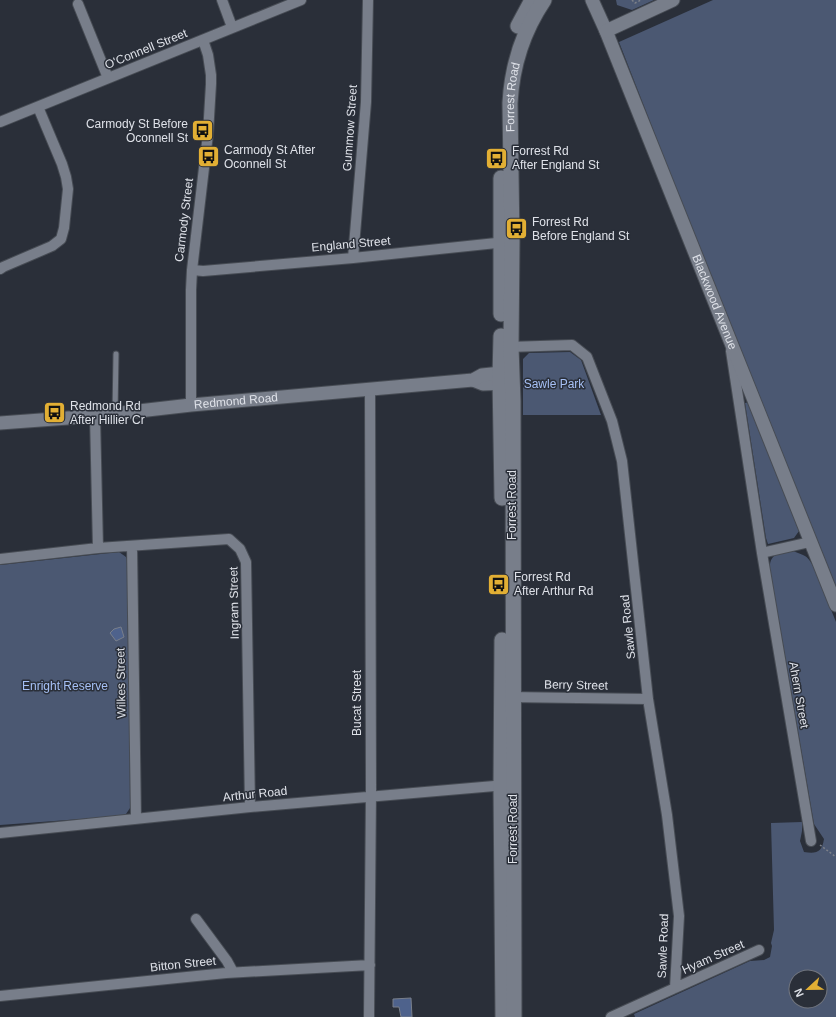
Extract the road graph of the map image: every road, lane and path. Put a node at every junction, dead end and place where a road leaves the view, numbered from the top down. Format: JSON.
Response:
{"nodes":[{"id":1,"x":222,"y":0,"type":"edge"},
{"id":2,"x":301,"y":0,"type":"edge"},
{"id":3,"x":368,"y":0,"type":"edge"},
{"id":4,"x":532,"y":0,"type":"edge"},
{"id":5,"x":544,"y":0,"type":"edge"},
{"id":6,"x":592,"y":0,"type":"edge"},
{"id":7,"x":632,"y":0,"type":"edge"},
{"id":8,"x":641,"y":0,"type":"edge"},
{"id":9,"x":674,"y":0,"type":"edge"},
{"id":10,"x":78,"y":4,"type":"dead end"},
{"id":11,"x":232,"y":27,"type":"junction"},
{"id":12,"x":606,"y":31,"type":"junction"},
{"id":13,"x":203,"y":40,"type":"junction"},
{"id":14,"x":108,"y":78,"type":"junction"},
{"id":15,"x":38,"y":107,"type":"junction"},
{"id":16,"x":0,"y":122,"type":"edge"},
{"id":17,"x":507,"y":242,"type":"junction"},
{"id":18,"x":353,"y":258,"type":"junction"},
{"id":19,"x":0,"y":269,"type":"edge"},
{"id":20,"x":192,"y":270,"type":"junction"},
{"id":21,"x":728,"y":338,"type":"junction"},
{"id":22,"x":506,"y":347,"type":"junction"},
{"id":23,"x":116,"y":354,"type":"dead end"},
{"id":24,"x":506,"y":378,"type":"junction"},
{"id":25,"x":370,"y":389,"type":"junction"},
{"id":26,"x":191,"y":405,"type":"junction"},
{"id":27,"x":115,"y":414,"type":"junction"},
{"id":28,"x":95,"y":416,"type":"junction"},
{"id":29,"x":0,"y":423,"type":"edge"},
{"id":30,"x":810,"y":542,"type":"junction"},
{"id":31,"x":132,"y":546,"type":"junction"},
{"id":32,"x":98,"y":548,"type":"junction"},
{"id":33,"x":762,"y":553,"type":"junction"},
{"id":34,"x":0,"y":559,"type":"edge"},
{"id":35,"x":836,"y":605,"type":"edge"},
{"id":36,"x":508,"y":697,"type":"junction"},
{"id":37,"x":648,"y":699,"type":"junction"},
{"id":38,"x":507,"y":785,"type":"junction"},
{"id":39,"x":370,"y":797,"type":"junction"},
{"id":40,"x":250,"y":807,"type":"junction"},
{"id":41,"x":136,"y":820,"type":"junction"},
{"id":42,"x":0,"y":833,"type":"edge"},
{"id":43,"x":811,"y":841,"type":"joint"},
{"id":44,"x":836,"y":857,"type":"edge"},
{"id":45,"x":196,"y":919,"type":"dead end"},
{"id":46,"x":759,"y":950,"type":"dead end"},
{"id":47,"x":370,"y":965,"type":"junction"},
{"id":48,"x":233,"y":972,"type":"junction"},
{"id":49,"x":675,"y":988,"type":"junction"},
{"id":50,"x":0,"y":996,"type":"edge"},
{"id":51,"x":369,"y":1017,"type":"edge"},
{"id":52,"x":503,"y":1017,"type":"edge"},
{"id":53,"x":514,"y":1017,"type":"edge"},
{"id":54,"x":611,"y":1017,"type":"edge"}],
"edges":[{"from":1,"to":11,"type":"street"},
{"from":2,"to":11,"type":"street","name":"O'Connell Street"},
{"from":3,"to":18,"type":"street","name":"Gummow Street"},
{"from":4,"to":17,"type":"main road","name":"Forrest Road"},
{"from":5,"to":17,"type":"main road","name":"Forrest Road"},
{"from":6,"to":12,"type":"street","name":"Blackwood Avenue"},
{"from":7,"to":8,"type":"path"},
{"from":9,"to":12,"type":"street"},
{"from":10,"to":14,"type":"street"},
{"from":11,"to":13,"type":"street","name":"O'Connell Street"},
{"from":12,"to":21,"type":"street","name":"Blackwood Avenue"},
{"from":13,"to":14,"type":"street","name":"O'Connell Street"},
{"from":13,"to":20,"type":"street","name":"Carmody Street"},
{"from":14,"to":15,"type":"street","name":"O'Connell Street"},
{"from":15,"to":16,"type":"street","name":"O'Connell Street"},
{"from":15,"to":19,"type":"street"},
{"from":17,"to":18,"type":"street","name":"England Street"},
{"from":17,"to":22,"type":"main road","name":"Forrest Road"},
{"from":18,"to":20,"type":"street","name":"England Street"},
{"from":20,"to":26,"type":"street","name":"Carmody Street"},
{"from":21,"to":30,"type":"street","name":"Blackwood Avenue"},
{"from":21,"to":33,"type":"street","name":"Ahern Street"},
{"from":22,"to":24,"type":"main road","name":"Forrest Road"},
{"from":22,"to":37,"type":"street","name":"Sawle Road"},
{"from":23,"to":27,"type":"lane"},
{"from":24,"to":25,"type":"street","name":"Redmond Road"},
{"from":24,"to":36,"type":"main road","name":"Forrest Road"},
{"from":25,"to":26,"type":"street","name":"Redmond Road"},
{"from":25,"to":39,"type":"street","name":"Bucat Street"},
{"from":26,"to":27,"type":"street","name":"Redmond Road"},
{"from":27,"to":28,"type":"street","name":"Redmond Road"},
{"from":28,"to":29,"type":"street","name":"Redmond Road"},
{"from":28,"to":32,"type":"street"},
{"from":30,"to":33,"type":"street"},
{"from":30,"to":35,"type":"street","name":"Blackwood Avenue"},
{"from":31,"to":32,"type":"street","name":"Ingram Street"},
{"from":31,"to":40,"type":"street","name":"Ingram Street"},
{"from":31,"to":41,"type":"street","name":"Wilkes Street"},
{"from":32,"to":34,"type":"street","name":"Ingram Street"},
{"from":33,"to":43,"type":"street","name":"Ahern Street"},
{"from":36,"to":37,"type":"street","name":"Berry Street"},
{"from":36,"to":38,"type":"main road","name":"Forrest Road"},
{"from":37,"to":49,"type":"street","name":"Sawle Road"},
{"from":38,"to":39,"type":"street","name":"Arthur Road"},
{"from":38,"to":52,"type":"main road","name":"Forrest Road"},
{"from":38,"to":53,"type":"main road","name":"Forrest Road"},
{"from":39,"to":40,"type":"street","name":"Arthur Road"},
{"from":39,"to":47,"type":"street","name":"Bucat Street"},
{"from":40,"to":41,"type":"street","name":"Arthur Road"},
{"from":41,"to":42,"type":"street","name":"Arthur Road"},
{"from":43,"to":44,"type":"path"},
{"from":45,"to":48,"type":"street"},
{"from":46,"to":49,"type":"street","name":"Hyam Street"},
{"from":47,"to":48,"type":"street","name":"Bitton Street"},
{"from":47,"to":51,"type":"street","name":"Bucat Street"},
{"from":48,"to":50,"type":"street","name":"Bitton Street"},
{"from":49,"to":54,"type":"street","name":"Hyam Street"}]}
